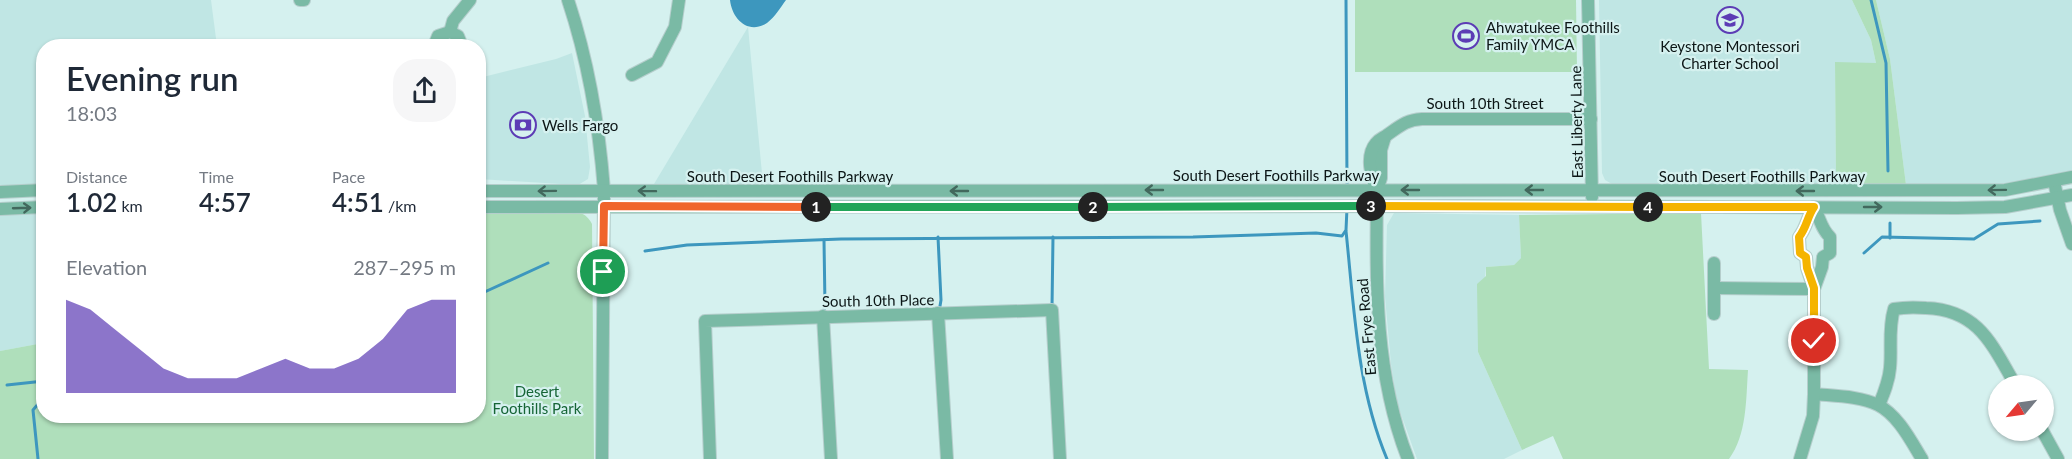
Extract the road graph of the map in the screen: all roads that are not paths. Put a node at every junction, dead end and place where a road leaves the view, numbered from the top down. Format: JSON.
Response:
{"nodes":[{"id":1,"x":470,"y":0,"type":"edge"},
{"id":2,"x":568,"y":0,"type":"edge"},
{"id":3,"x":679,"y":0,"type":"edge"},
{"id":4,"x":1588,"y":0,"type":"edge"},
{"id":5,"x":450,"y":32,"type":"junction"},
{"id":6,"x":437,"y":39,"type":"edge"},
{"id":7,"x":459,"y":39,"type":"edge"},
{"id":8,"x":632,"y":75,"type":"dead end"},
{"id":9,"x":1591,"y":119,"type":"junction"},
{"id":10,"x":1385,"y":137,"type":"joint"},
{"id":11,"x":2072,"y":177,"type":"edge"},
{"id":12,"x":2054,"y":182,"type":"junction"},
{"id":13,"x":36,"y":190,"type":"edge"},
{"id":14,"x":604,"y":190,"type":"junction"},
{"id":15,"x":1104,"y":190,"type":"junction"},
{"id":16,"x":1377,"y":190,"type":"junction"},
{"id":17,"x":486,"y":191,"type":"edge"},
{"id":18,"x":1592,"y":191,"type":"junction"},
{"id":19,"x":0,"y":192,"type":"edge"},
{"id":20,"x":2072,"y":195,"type":"edge"},
{"id":21,"x":2058,"y":199,"type":"junction"},
{"id":22,"x":604,"y":206,"type":"junction"},
{"id":23,"x":36,"y":207,"type":"edge"},
{"id":24,"x":486,"y":207,"type":"edge"},
{"id":25,"x":1104,"y":207,"type":"junction"},
{"id":26,"x":1377,"y":207,"type":"junction"},
{"id":27,"x":1593,"y":207,"type":"junction"},
{"id":28,"x":1814,"y":207,"type":"junction"},
{"id":29,"x":0,"y":209,"type":"edge"},
{"id":30,"x":1804,"y":232,"type":"junction"},
{"id":31,"x":1825,"y":232,"type":"junction"},
{"id":32,"x":2072,"y":244,"type":"edge"},
{"id":33,"x":1806,"y":257,"type":"junction"},
{"id":34,"x":1823,"y":257,"type":"junction"},
{"id":35,"x":1714,"y":263,"type":"dead end"},
{"id":36,"x":1714,"y":288,"type":"junction"},
{"id":37,"x":1814,"y":288,"type":"junction"},
{"id":38,"x":939,"y":313,"type":"junction"},
{"id":39,"x":1714,"y":314,"type":"dead end"},
{"id":40,"x":823,"y":316,"type":"junction"},
{"id":41,"x":2010,"y":375,"type":"edge"},
{"id":42,"x":1814,"y":394,"type":"junction"},
{"id":43,"x":1879,"y":405,"type":"junction"},
{"id":44,"x":2048,"y":441,"type":"edge"},
{"id":45,"x":603,"y":459,"type":"edge"},
{"id":46,"x":710,"y":459,"type":"edge"},
{"id":47,"x":831,"y":459,"type":"edge"},
{"id":48,"x":947,"y":459,"type":"edge"},
{"id":49,"x":1060,"y":459,"type":"edge"},
{"id":50,"x":1408,"y":459,"type":"edge"},
{"id":51,"x":1800,"y":459,"type":"edge"},
{"id":52,"x":1922,"y":459,"type":"edge"},
{"id":53,"x":2058,"y":459,"type":"edge"}],
"edges":[{"from":1,"to":5,"type":"street"},
{"from":2,"to":14,"type":"street"},
{"from":3,"to":8,"type":"street"},
{"from":4,"to":9,"type":"street","name":"East Liberty Lane"},
{"from":5,"to":6,"type":"street"},
{"from":5,"to":7,"type":"street"},
{"from":9,"to":10,"type":"street","name":"South 10th Street"},
{"from":9,"to":18,"type":"street","name":"East Liberty Lane"},
{"from":10,"to":16,"type":"street","name":"East Frye Road"},
{"from":11,"to":12,"type":"street","name":"South Desert Foothills Parkway"},
{"from":12,"to":18,"type":"street","name":"South Desert Foothills Parkway","one_way":true},
{"from":12,"to":21,"type":"street"},
{"from":13,"to":19,"type":"street"},
{"from":15,"to":14,"type":"street","name":"South Desert Foothills Parkway","one_way":true},
{"from":14,"to":17,"type":"street","name":"South Desert Foothills Parkway","one_way":true},
{"from":14,"to":22,"type":"street"},
{"from":16,"to":15,"type":"street","name":"South Desert Foothills Parkway","one_way":true},
{"from":15,"to":25,"type":"street"},
{"from":18,"to":16,"type":"street","name":"South Desert Foothills Parkway","one_way":true},
{"from":16,"to":26,"type":"street","name":"East Frye Road"},
{"from":18,"to":27,"type":"street","name":"East Liberty Lane"},
{"from":20,"to":21,"type":"street","name":"South Desert Foothills Parkway"},
{"from":28,"to":21,"type":"street","name":"South Desert Foothills Parkway","one_way":true},
{"from":21,"to":32,"type":"street"},
{"from":22,"to":24,"type":"street","name":"South Desert Foothills Parkway"},
{"from":22,"to":25,"type":"street","name":"South Desert Foothills Parkway"},
{"from":22,"to":45,"type":"street"},
{"from":29,"to":23,"type":"street","one_way":true},
{"from":25,"to":26,"type":"street","name":"South Desert Foothills Parkway"},
{"from":26,"to":27,"type":"street","name":"South Desert Foothills Parkway"},
{"from":26,"to":50,"type":"street","name":"East Frye Road"},
{"from":27,"to":28,"type":"street","name":"South Desert Foothills Parkway"},
{"from":28,"to":30,"type":"street"},
{"from":28,"to":31,"type":"street"},
{"from":30,"to":31,"type":"street"},
{"from":30,"to":33,"type":"street"},
{"from":31,"to":34,"type":"street"},
{"from":33,"to":34,"type":"street"},
{"from":33,"to":37,"type":"street"},
{"from":34,"to":37,"type":"street"},
{"from":35,"to":36,"type":"street"},
{"from":36,"to":37,"type":"street"},
{"from":36,"to":39,"type":"street"},
{"from":37,"to":42,"type":"street"},
{"from":38,"to":40,"type":"street","name":"South 10th Place"},
{"from":38,"to":48,"type":"street"},
{"from":38,"to":49,"type":"street","name":"South 10th Place"},
{"from":40,"to":46,"type":"street","name":"South 10th Place"},
{"from":40,"to":47,"type":"street"},
{"from":41,"to":43,"type":"street"},
{"from":42,"to":43,"type":"street"},
{"from":42,"to":51,"type":"street"},
{"from":43,"to":52,"type":"street"},
{"from":44,"to":53,"type":"street"}]}
